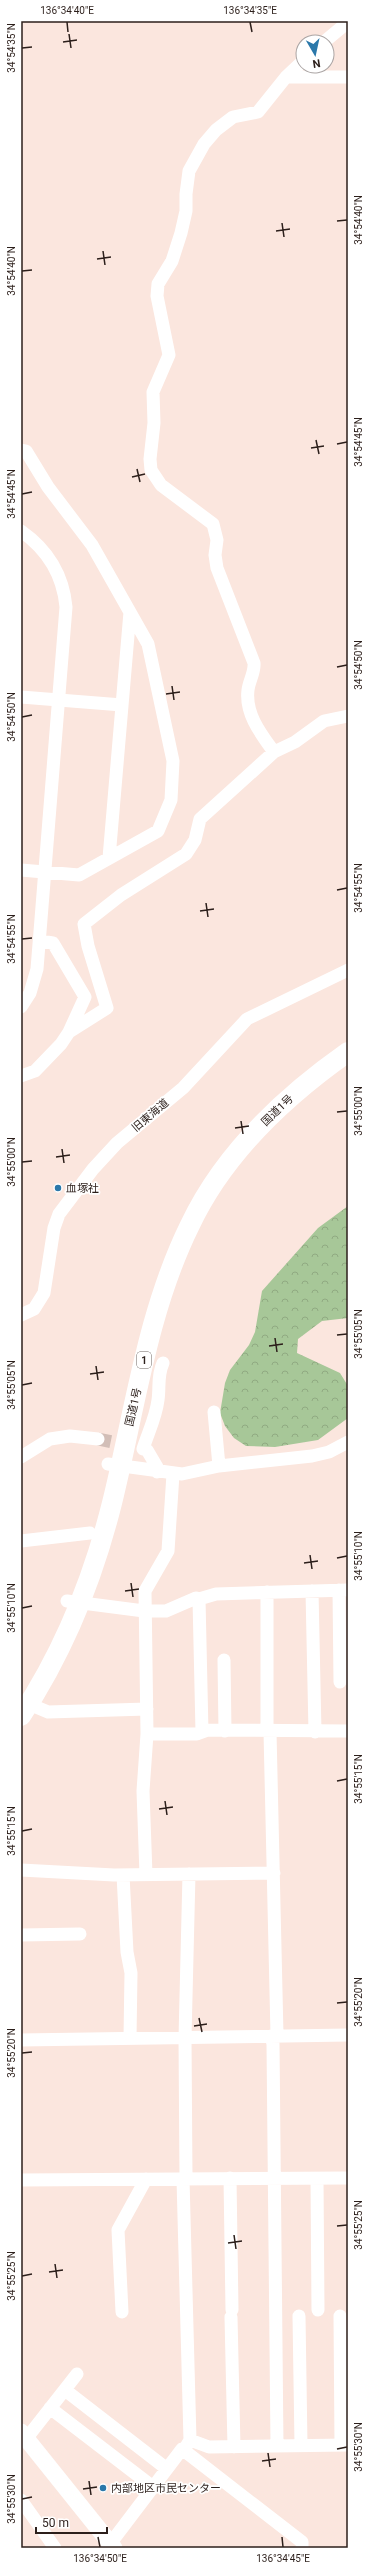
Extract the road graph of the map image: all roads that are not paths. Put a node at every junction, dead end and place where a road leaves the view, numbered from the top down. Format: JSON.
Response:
{"nodes":[{"id":1,"x":348,"y":22,"type":"edge"},
{"id":2,"x":334,"y":34,"type":"edge"},
{"id":3,"x":295,"y":69,"type":"edge"},
{"id":4,"x":286,"y":77,"type":"junction"},
{"id":5,"x":348,"y":77,"type":"edge"},
{"id":6,"x":21,"y":450,"type":"edge"},
{"id":7,"x":21,"y":531,"type":"edge"},
{"id":8,"x":130,"y":612,"type":"junction"},
{"id":9,"x":21,"y":697,"type":"edge"},
{"id":10,"x":59,"y":700,"type":"junction"},
{"id":11,"x":122,"y":705,"type":"junction"},
{"id":12,"x":348,"y":716,"type":"edge"},
{"id":13,"x":274,"y":752,"type":"junction"},
{"id":14,"x":109,"y":858,"type":"junction"},
{"id":15,"x":21,"y":870,"type":"edge"},
{"id":16,"x":46,"y":870,"type":"junction"},
{"id":17,"x":40,"y":941,"type":"junction"},
{"id":18,"x":348,"y":970,"type":"edge"},
{"id":19,"x":21,"y":1007,"type":"edge"},
{"id":20,"x":70,"y":1032,"type":"junction"},
{"id":21,"x":348,"y":1037,"type":"edge"},
{"id":22,"x":348,"y":1052,"type":"edge"},
{"id":23,"x":21,"y":1076,"type":"edge"},
{"id":24,"x":21,"y":1315,"type":"edge"},
{"id":25,"x":163,"y":1364,"type":"dead end"},
{"id":26,"x":214,"y":1412,"type":"dead end"},
{"id":27,"x":98,"y":1439,"type":"tunnel mouth"},
{"id":28,"x":348,"y":1442,"type":"edge"},
{"id":29,"x":21,"y":1457,"type":"edge"},
{"id":30,"x":114,"y":1465,"type":"junction"},
{"id":31,"x":219,"y":1466,"type":"junction"},
{"id":32,"x":157,"y":1472,"type":"junction"},
{"id":33,"x":173,"y":1474,"type":"junction"},
{"id":34,"x":90,"y":1533,"type":"junction"},
{"id":35,"x":21,"y":1541,"type":"edge"},
{"id":36,"x":343,"y":1590,"type":"edge"},
{"id":37,"x":312,"y":1591,"type":"junction"},
{"id":38,"x":267,"y":1592,"type":"junction"},
{"id":39,"x":199,"y":1599,"type":"junction"},
{"id":40,"x":74,"y":1602,"type":"junction"},
{"id":41,"x":144,"y":1611,"type":"junction"},
{"id":42,"x":224,"y":1660,"type":"dead end"},
{"id":43,"x":340,"y":1682,"type":"dead end"},
{"id":44,"x":24,"y":1704,"type":"edge"},
{"id":45,"x":147,"y":1709,"type":"junction"},
{"id":46,"x":225,"y":1731,"type":"junction"},
{"id":47,"x":348,"y":1731,"type":"edge"},
{"id":48,"x":202,"y":1732,"type":"junction"},
{"id":49,"x":268,"y":1732,"type":"junction"},
{"id":50,"x":315,"y":1732,"type":"junction"},
{"id":51,"x":147,"y":1734,"type":"junction"},
{"id":52,"x":21,"y":1870,"type":"edge"},
{"id":53,"x":274,"y":1872,"type":"junction"},
{"id":54,"x":189,"y":1874,"type":"junction"},
{"id":55,"x":123,"y":1875,"type":"junction"},
{"id":56,"x":146,"y":1875,"type":"junction"},
{"id":57,"x":80,"y":1934,"type":"dead end"},
{"id":58,"x":21,"y":1935,"type":"edge"},
{"id":59,"x":348,"y":2035,"type":"edge"},
{"id":60,"x":274,"y":2036,"type":"junction"},
{"id":61,"x":130,"y":2038,"type":"junction"},
{"id":62,"x":185,"y":2038,"type":"junction"},
{"id":63,"x":21,"y":2040,"type":"edge"},
{"id":64,"x":230,"y":2178,"type":"junction"},
{"id":65,"x":274,"y":2178,"type":"junction"},
{"id":66,"x":348,"y":2178,"type":"edge"},
{"id":67,"x":146,"y":2179,"type":"junction"},
{"id":68,"x":185,"y":2179,"type":"junction"},
{"id":69,"x":317,"y":2179,"type":"junction"},
{"id":70,"x":21,"y":2180,"type":"edge"},
{"id":71,"x":318,"y":2310,"type":"dead end"},
{"id":72,"x":122,"y":2312,"type":"dead end"},
{"id":73,"x":299,"y":2316,"type":"dead end"},
{"id":74,"x":340,"y":2316,"type":"dead end"},
{"id":75,"x":77,"y":2374,"type":"dead end"},
{"id":76,"x":64,"y":2390,"type":"junction"},
{"id":77,"x":50,"y":2408,"type":"junction"},
{"id":78,"x":24,"y":2435,"type":"edge"},
{"id":79,"x":345,"y":2445,"type":"edge"},
{"id":80,"x":277,"y":2446,"type":"junction"},
{"id":81,"x":301,"y":2446,"type":"junction"},
{"id":82,"x":191,"y":2447,"type":"junction"},
{"id":83,"x":234,"y":2447,"type":"junction"},
{"id":84,"x":167,"y":2469,"type":"junction"},
{"id":85,"x":153,"y":2487,"type":"junction"},
{"id":86,"x":21,"y":2500,"type":"edge"},
{"id":87,"x":112,"y":2546,"type":"edge"},
{"id":88,"x":55,"y":2548,"type":"edge"},
{"id":89,"x":302,"y":2548,"type":"edge"}],
"edges":[{"from":1,"to":2,"type":"street"},
{"from":3,"to":4,"type":"street"},
{"from":4,"to":5,"type":"street"},
{"from":4,"to":13,"type":"street"},
{"from":6,"to":8,"type":"street"},
{"from":7,"to":10,"type":"street"},
{"from":8,"to":11,"type":"street"},
{"from":8,"to":14,"type":"street"},
{"from":9,"to":10,"type":"street"},
{"from":10,"to":11,"type":"street"},
{"from":10,"to":16,"type":"street"},
{"from":11,"to":14,"type":"street"},
{"from":12,"to":13,"type":"street"},
{"from":13,"to":20,"type":"street"},
{"from":14,"to":16,"type":"street"},
{"from":15,"to":16,"type":"street"},
{"from":16,"to":17,"type":"street"},
{"from":17,"to":19,"type":"street"},
{"from":17,"to":20,"type":"street"},
{"from":18,"to":24,"type":"street","name":"旧東海道"},
{"from":20,"to":23,"type":"street"},
{"from":21,"to":30,"type":"highway","name":"国道1号","number":"1"},
{"from":22,"to":30,"type":"highway","name":"国道1号","number":"1"},
{"from":25,"to":32,"type":"street"},
{"from":26,"to":31,"type":"street"},
{"from":27,"to":29,"type":"street"},
{"from":28,"to":31,"type":"street"},
{"from":30,"to":32,"type":"street"},
{"from":30,"to":34,"type":"highway","name":"国道1号","number":"1"},
{"from":30,"to":40,"type":"highway","name":"国道1号","number":"1"},
{"from":31,"to":33,"type":"street"},
{"from":32,"to":33,"type":"street"},
{"from":33,"to":41,"type":"street"},
{"from":34,"to":35,"type":"street"},
{"from":34,"to":40,"type":"highway","name":"国道1号","number":"1"},
{"from":36,"to":37,"type":"street"},
{"from":36,"to":43,"type":"street"},
{"from":37,"to":38,"type":"street"},
{"from":37,"to":50,"type":"street"},
{"from":38,"to":39,"type":"street"},
{"from":38,"to":49,"type":"street"},
{"from":39,"to":41,"type":"street"},
{"from":39,"to":48,"type":"street"},
{"from":40,"to":41,"type":"street"},
{"from":40,"to":44,"type":"highway","name":"国道1号","number":"1"},
{"from":41,"to":45,"type":"street"},
{"from":42,"to":46,"type":"street"},
{"from":44,"to":45,"type":"street"},
{"from":45,"to":51,"type":"street"},
{"from":46,"to":48,"type":"street"},
{"from":46,"to":49,"type":"street"},
{"from":47,"to":50,"type":"street"},
{"from":48,"to":51,"type":"street"},
{"from":49,"to":50,"type":"street"},
{"from":49,"to":53,"type":"street"},
{"from":51,"to":56,"type":"street"},
{"from":52,"to":55,"type":"street"},
{"from":53,"to":54,"type":"street"},
{"from":53,"to":60,"type":"street"},
{"from":54,"to":56,"type":"street"},
{"from":54,"to":62,"type":"street"},
{"from":55,"to":56,"type":"street"},
{"from":55,"to":61,"type":"street"},
{"from":57,"to":58,"type":"street"},
{"from":59,"to":60,"type":"street"},
{"from":60,"to":62,"type":"street"},
{"from":60,"to":65,"type":"street"},
{"from":61,"to":62,"type":"street"},
{"from":61,"to":63,"type":"street"},
{"from":62,"to":68,"type":"street"},
{"from":64,"to":65,"type":"street"},
{"from":64,"to":68,"type":"street"},
{"from":64,"to":83,"type":"street"},
{"from":65,"to":69,"type":"street"},
{"from":65,"to":80,"type":"street"},
{"from":66,"to":69,"type":"street"},
{"from":67,"to":68,"type":"street"},
{"from":67,"to":70,"type":"street"},
{"from":67,"to":72,"type":"street"},
{"from":68,"to":82,"type":"street"},
{"from":69,"to":71,"type":"street"},
{"from":73,"to":81,"type":"street"},
{"from":74,"to":79,"type":"street"},
{"from":75,"to":76,"type":"street"},
{"from":76,"to":77,"type":"street"},
{"from":76,"to":84,"type":"street"},
{"from":77,"to":78,"type":"street"},
{"from":77,"to":85,"type":"street"},
{"from":78,"to":87,"type":"main road"},
{"from":79,"to":81,"type":"street"},
{"from":80,"to":81,"type":"street"},
{"from":80,"to":83,"type":"street"},
{"from":82,"to":83,"type":"street"},
{"from":82,"to":84,"type":"street"},
{"from":82,"to":89,"type":"street"},
{"from":84,"to":85,"type":"street"},
{"from":85,"to":87,"type":"street"},
{"from":86,"to":88,"type":"street"}]}
